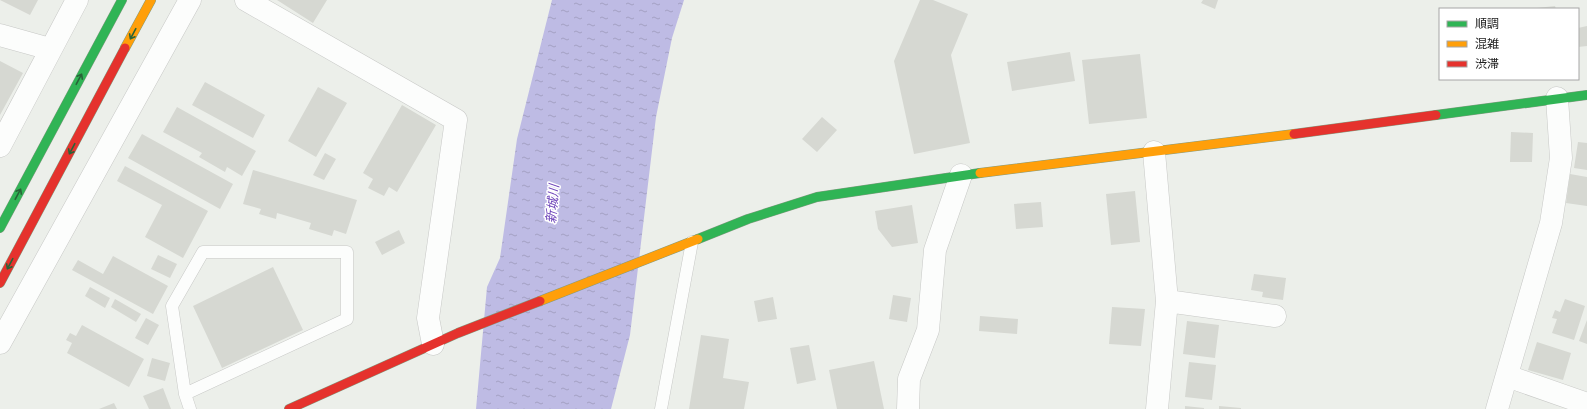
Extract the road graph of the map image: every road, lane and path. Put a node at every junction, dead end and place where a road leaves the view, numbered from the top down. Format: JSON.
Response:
{"nodes":[{"id":1,"x":77,"y":0,"type":"edge"},
{"id":2,"x":122,"y":0,"type":"edge"},
{"id":3,"x":151,"y":0,"type":"edge"},
{"id":4,"x":190,"y":0,"type":"edge"},
{"id":5,"x":246,"y":0,"type":"edge"},
{"id":6,"x":0,"y":35,"type":"edge"},
{"id":7,"x":50,"y":49,"type":"junction"},
{"id":8,"x":1586,"y":96,"type":"edge"},
{"id":9,"x":1557,"y":98,"type":"junction"},
{"id":10,"x":0,"y":146,"type":"edge"},
{"id":11,"x":1154,"y":152,"type":"junction"},
{"id":12,"x":961,"y":174,"type":"junction"},
{"id":13,"x":0,"y":228,"type":"edge"},
{"id":14,"x":686,"y":244,"type":"junction"},
{"id":15,"x":0,"y":283,"type":"edge"},
{"id":16,"x":1167,"y":302,"type":"junction"},
{"id":17,"x":1275,"y":316,"type":"dead end"},
{"id":18,"x":0,"y":344,"type":"edge"},
{"id":19,"x":433,"y":344,"type":"junction"},
{"id":20,"x":1507,"y":376,"type":"junction"},
{"id":21,"x":185,"y":394,"type":"junction"},
{"id":22,"x":1587,"y":404,"type":"edge"},
{"id":23,"x":190,"y":409,"type":"edge"},
{"id":24,"x":289,"y":409,"type":"edge"},
{"id":25,"x":661,"y":409,"type":"edge"},
{"id":26,"x":908,"y":409,"type":"edge"},
{"id":27,"x":1157,"y":409,"type":"edge"},
{"id":28,"x":1497,"y":409,"type":"edge"}],
"edges":[{"from":1,"to":7,"type":"street"},
{"from":13,"to":2,"type":"street","one_way":true},
{"from":3,"to":15,"type":"street","one_way":true},
{"from":4,"to":18,"type":"street"},
{"from":5,"to":19,"type":"street"},
{"from":6,"to":7,"type":"street"},
{"from":7,"to":10,"type":"street"},
{"from":8,"to":9,"type":"street"},
{"from":9,"to":11,"type":"street"},
{"from":9,"to":20,"type":"street"},
{"from":11,"to":12,"type":"street"},
{"from":11,"to":16,"type":"street"},
{"from":12,"to":14,"type":"street"},
{"from":12,"to":26,"type":"street"},
{"from":14,"to":19,"type":"street"},
{"from":14,"to":25,"type":"lane"},
{"from":16,"to":17,"type":"street"},
{"from":16,"to":27,"type":"street"},
{"from":19,"to":24,"type":"street"},
{"from":20,"to":22,"type":"street"},
{"from":20,"to":28,"type":"street"},
{"from":21,"to":21,"type":"lane"},
{"from":21,"to":23,"type":"lane"}]}
